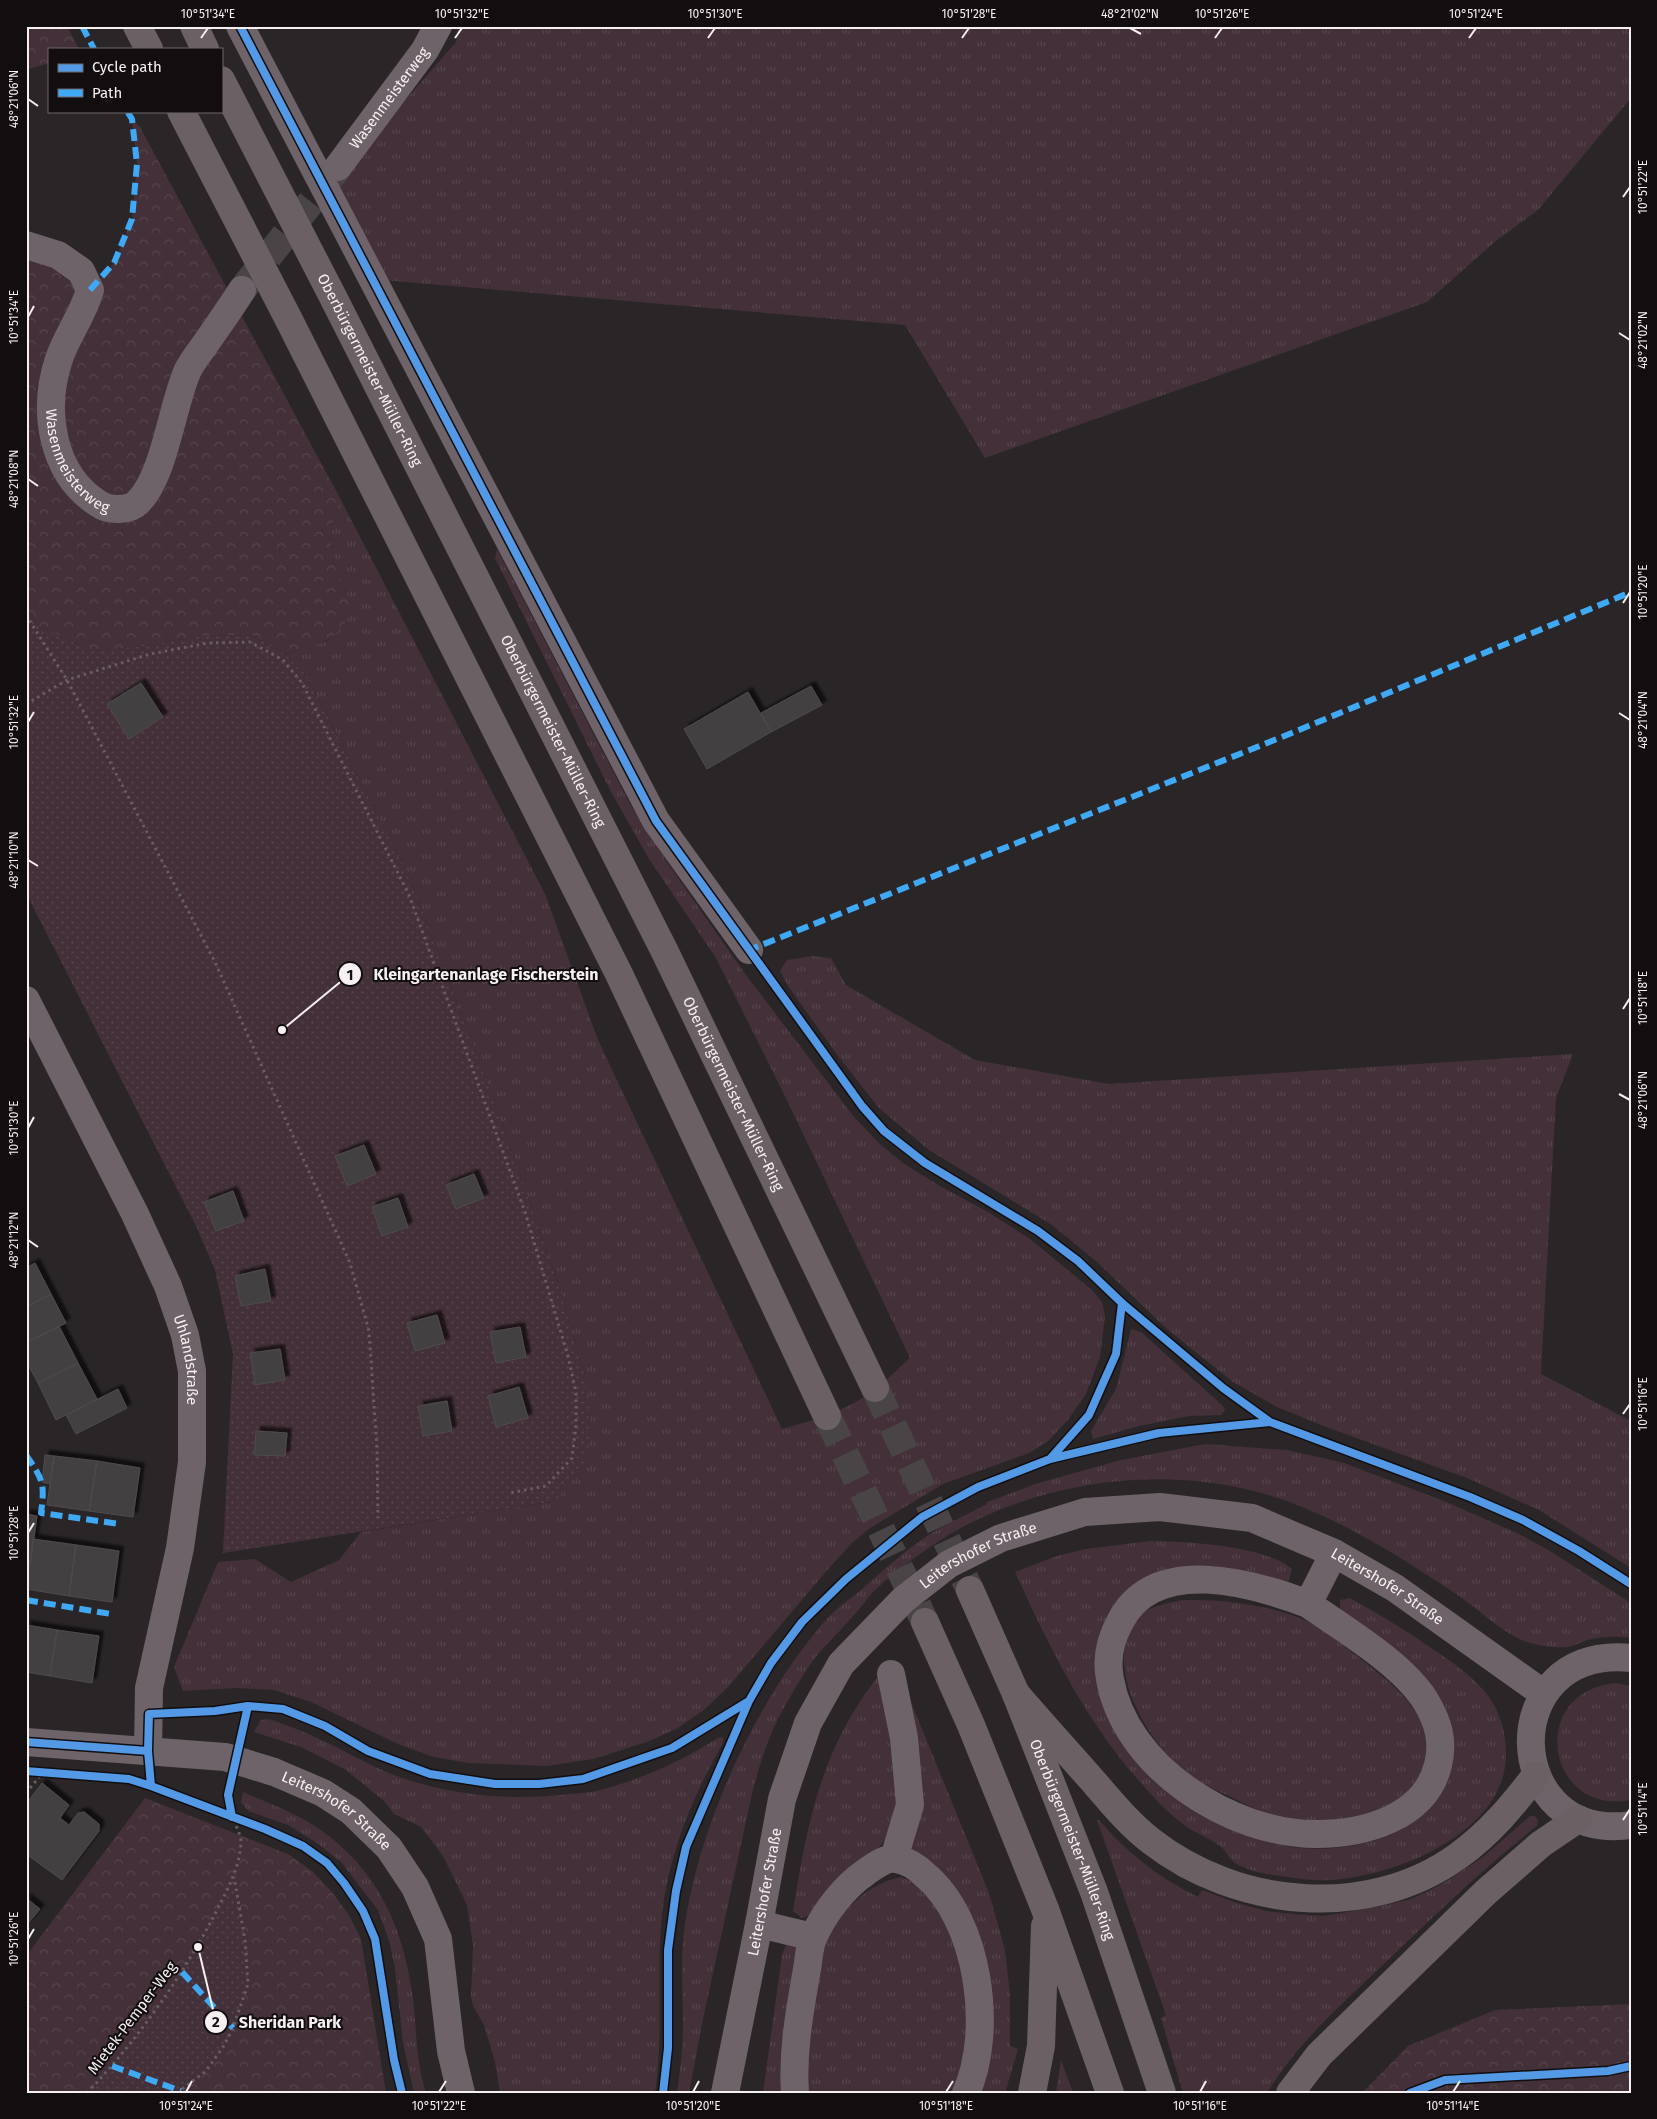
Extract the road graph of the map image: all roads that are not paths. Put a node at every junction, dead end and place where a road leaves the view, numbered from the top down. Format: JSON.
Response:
{"nodes":[{"id":1,"x":137,"y":26,"type":"edge"},
{"id":2,"x":194,"y":26,"type":"edge"},
{"id":3,"x":240,"y":26,"type":"edge"},
{"id":4,"x":438,"y":26,"type":"edge"},
{"id":5,"x":148,"y":48,"type":"edge"},
{"id":6,"x":205,"y":48,"type":"edge"},
{"id":7,"x":222,"y":82,"type":"edge"},
{"id":8,"x":182,"y":112,"type":"edge"},
{"id":9,"x":338,"y":167,"type":"tunnel mouth"},
{"id":10,"x":26,"y":245,"type":"edge"},
{"id":11,"x":242,"y":290,"type":"tunnel mouth"},
{"id":12,"x":748,"y":950,"type":"dead end"},
{"id":13,"x":26,"y":1000,"type":"edge"},
{"id":14,"x":876,"y":1388,"type":"tunnel mouth"},
{"id":15,"x":827,"y":1416,"type":"tunnel mouth"},
{"id":16,"x":1334,"y":1552,"type":"junction"},
{"id":17,"x":970,"y":1590,"type":"tunnel mouth"},
{"id":18,"x":1308,"y":1604,"type":"junction"},
{"id":19,"x":926,"y":1622,"type":"tunnel mouth"},
{"id":20,"x":1631,"y":1658,"type":"edge"},
{"id":21,"x":891,"y":1674,"type":"dead end"},
{"id":22,"x":1016,"y":1694,"type":"junction"},
{"id":23,"x":1544,"y":1694,"type":"junction"},
{"id":24,"x":26,"y":1742,"type":"edge"},
{"id":25,"x":148,"y":1751,"type":"junction"},
{"id":26,"x":1536,"y":1775,"type":"junction"},
{"id":27,"x":1578,"y":1819,"type":"junction"},
{"id":28,"x":1631,"y":1825,"type":"edge"},
{"id":29,"x":894,"y":1858,"type":"junction"},
{"id":30,"x":1045,"y":1910,"type":"junction"},
{"id":31,"x":760,"y":1924,"type":"junction"},
{"id":32,"x":813,"y":1937,"type":"junction"},
{"id":33,"x":461,"y":2093,"type":"edge"},
{"id":34,"x":725,"y":2093,"type":"edge"},
{"id":35,"x":795,"y":2093,"type":"edge"},
{"id":36,"x":966,"y":2093,"type":"edge"},
{"id":37,"x":1032,"y":2093,"type":"edge"},
{"id":38,"x":1110,"y":2093,"type":"edge"},
{"id":39,"x":1162,"y":2093,"type":"edge"},
{"id":40,"x":1290,"y":2093,"type":"edge"}],
"edges":[{"from":1,"to":5,"type":"highway"},
{"from":2,"to":6,"type":"highway"},
{"from":3,"to":12,"type":"street"},
{"from":4,"to":9,"type":"street","name":"Wasenmeisterweg"},
{"from":7,"to":14,"type":"highway","name":"Oberbürgermeister-Müller-Ring"},
{"from":8,"to":15,"type":"highway"},
{"from":10,"to":11,"type":"street","name":"Wasenmeisterweg"},
{"from":13,"to":25,"type":"street","name":"Uhlandstraße"},
{"from":16,"to":18,"type":"street"},
{"from":16,"to":23,"type":"street","name":"Leitershofer Straße"},
{"from":16,"to":31,"type":"street","name":"Leitershofer Straße"},
{"from":17,"to":22,"type":"highway","name":"Oberbürgermeister-Müller-Ring"},
{"from":18,"to":18,"type":"street"},
{"from":19,"to":30,"type":"highway"},
{"from":20,"to":23,"type":"street"},
{"from":21,"to":29,"type":"street"},
{"from":22,"to":26,"type":"highway"},
{"from":22,"to":39,"type":"highway","name":"Oberbürgermeister-Müller-Ring"},
{"from":23,"to":26,"type":"street"},
{"from":24,"to":25,"type":"street","name":"Leitershofer Straße"},
{"from":25,"to":33,"type":"street","name":"Leitershofer Straße"},
{"from":26,"to":27,"type":"street"},
{"from":27,"to":28,"type":"street"},
{"from":27,"to":40,"type":"highway"},
{"from":29,"to":32,"type":"street"},
{"from":29,"to":36,"type":"street"},
{"from":30,"to":37,"type":"highway"},
{"from":30,"to":38,"type":"highway"},
{"from":31,"to":32,"type":"street"},
{"from":31,"to":34,"type":"street","name":"Leitershofer Straße"},
{"from":32,"to":35,"type":"street"}]}
